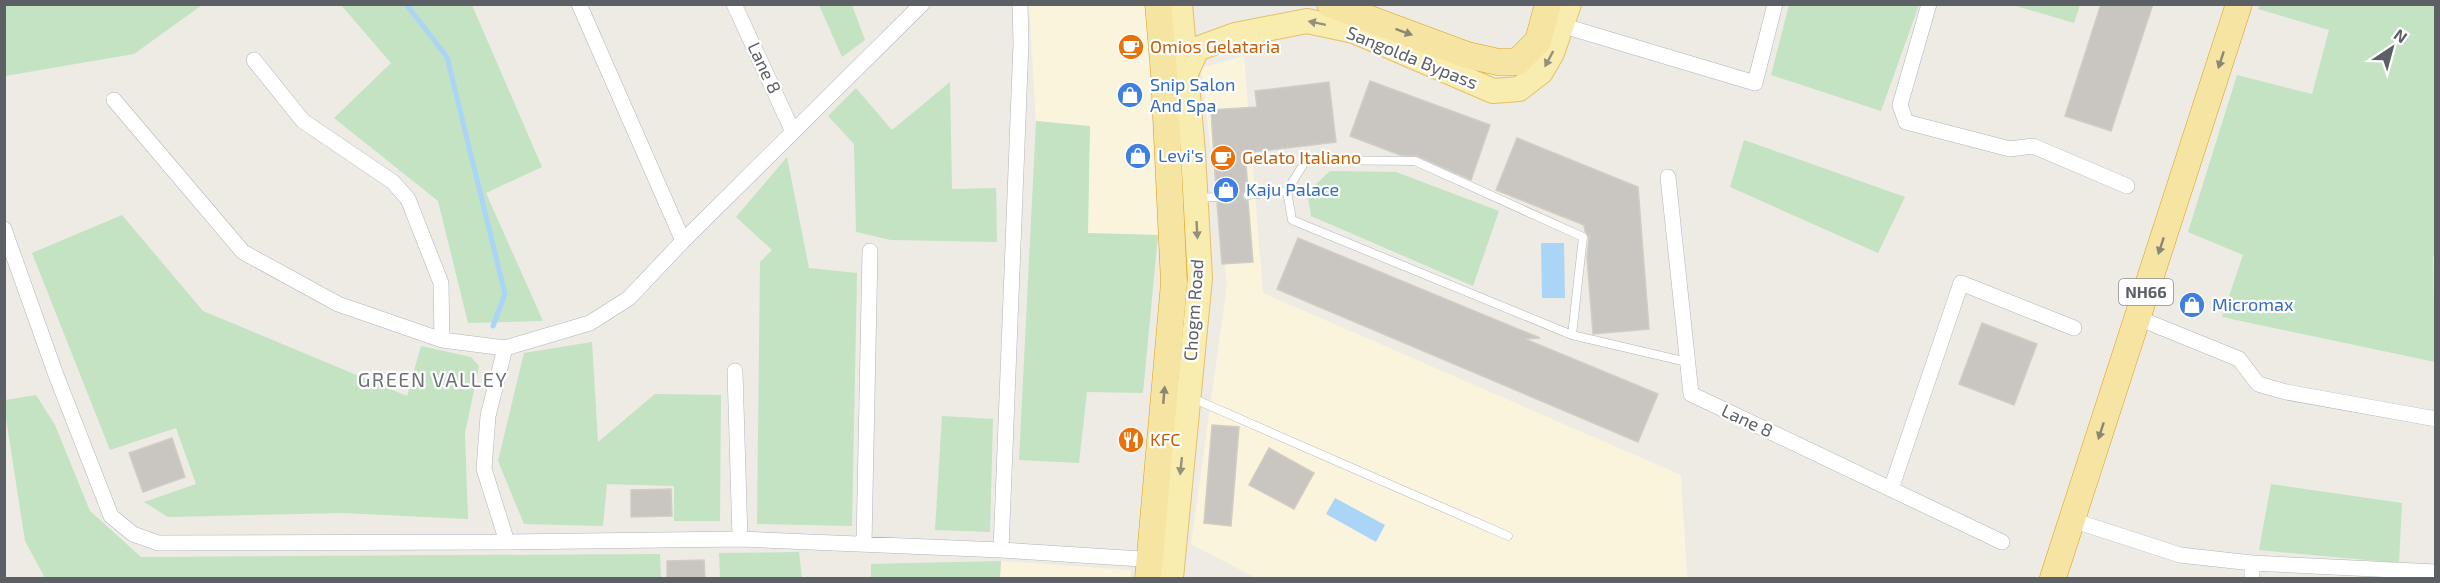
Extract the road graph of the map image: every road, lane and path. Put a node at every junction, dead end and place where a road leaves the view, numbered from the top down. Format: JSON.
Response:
{"nodes":[{"id":1,"x":579,"y":4,"type":"edge"},
{"id":2,"x":734,"y":4,"type":"edge"},
{"id":3,"x":922,"y":4,"type":"edge"},
{"id":4,"x":1020,"y":4,"type":"edge"},
{"id":5,"x":1158,"y":4,"type":"edge"},
{"id":6,"x":1180,"y":4,"type":"edge"},
{"id":7,"x":1330,"y":4,"type":"edge"},
{"id":8,"x":1775,"y":4,"type":"edge"},
{"id":9,"x":1929,"y":4,"type":"edge"},
{"id":10,"x":2239,"y":4,"type":"edge"},
{"id":11,"x":1362,"y":10,"type":"edge"},
{"id":12,"x":1556,"y":14,"type":"edge"},
{"id":13,"x":254,"y":60,"type":"dead end"},
{"id":14,"x":1186,"y":73,"type":"junction"},
{"id":15,"x":114,"y":100,"type":"dead end"},
{"id":16,"x":793,"y":132,"type":"junction"},
{"id":17,"x":1668,"y":177,"type":"dead end"},
{"id":18,"x":2127,"y":186,"type":"dead end"},
{"id":19,"x":1287,"y":191,"type":"junction"},
{"id":20,"x":1248,"y":195,"type":"dead end"},
{"id":21,"x":4,"y":229,"type":"edge"},
{"id":22,"x":683,"y":241,"type":"junction"},
{"id":23,"x":870,"y":251,"type":"dead end"},
{"id":24,"x":2138,"y":318,"type":"junction"},
{"id":25,"x":2074,"y":328,"type":"dead end"},
{"id":26,"x":1572,"y":335,"type":"junction"},
{"id":27,"x":442,"y":340,"type":"junction"},
{"id":28,"x":505,"y":348,"type":"junction"},
{"id":29,"x":1688,"y":362,"type":"junction"},
{"id":30,"x":735,"y":371,"type":"dead end"},
{"id":31,"x":1188,"y":397,"type":"junction"},
{"id":32,"x":2436,"y":419,"type":"edge"},
{"id":33,"x":1891,"y":489,"type":"junction"},
{"id":34,"x":2072,"y":520,"type":"junction"},
{"id":35,"x":1508,"y":536,"type":"dead end"},
{"id":36,"x":740,"y":539,"type":"junction"},
{"id":37,"x":507,"y":542,"type":"junction"},
{"id":38,"x":2002,"y":542,"type":"dead end"},
{"id":39,"x":864,"y":544,"type":"junction"},
{"id":40,"x":1001,"y":550,"type":"junction"},
{"id":41,"x":1160,"y":570,"type":"edge"},
{"id":42,"x":2252,"y":571,"type":"edge"},
{"id":43,"x":2436,"y":572,"type":"edge"},
{"id":44,"x":2053,"y":579,"type":"edge"}],
"edges":[{"from":1,"to":22,"type":"street"},
{"from":2,"to":16,"type":"street","name":"Lane 8"},
{"from":3,"to":16,"type":"street"},
{"from":4,"to":40,"type":"street"},
{"from":41,"to":5,"type":"highway","name":"Chogm Road","one_way":true},
{"from":6,"to":14,"type":"main road","name":"Chogm Road"},
{"from":7,"to":11,"type":"highway","name":"Sangolda Bypass"},
{"from":8,"to":12,"type":"street"},
{"from":9,"to":18,"type":"street"},
{"from":10,"to":24,"type":"highway","number":"NH66","one_way":true},
{"from":11,"to":12,"type":"highway","name":"Sangolda Bypass","one_way":true},
{"from":12,"to":14,"type":"main road","name":"Sangolda Bypass","one_way":true},
{"from":13,"to":27,"type":"street"},
{"from":14,"to":31,"type":"main road","name":"Chogm Road","one_way":true},
{"from":15,"to":27,"type":"street"},
{"from":16,"to":22,"type":"street"},
{"from":17,"to":29,"type":"street","name":"Lane 8"},
{"from":19,"to":20,"type":"lane"},
{"from":19,"to":26,"type":"lane"},
{"from":19,"to":26,"type":"lane"},
{"from":21,"to":37,"type":"street"},
{"from":22,"to":28,"type":"street"},
{"from":23,"to":39,"type":"street"},
{"from":24,"to":32,"type":"street"},
{"from":24,"to":34,"type":"highway","number":"NH66","one_way":true},
{"from":25,"to":33,"type":"street"},
{"from":26,"to":29,"type":"lane"},
{"from":27,"to":28,"type":"street"},
{"from":28,"to":37,"type":"street"},
{"from":29,"to":33,"type":"street","name":"Lane 8"},
{"from":30,"to":36,"type":"street"},
{"from":31,"to":35,"type":"lane"},
{"from":31,"to":41,"type":"main road","name":"Chogm Road","one_way":true},
{"from":33,"to":38,"type":"street","name":"Lane 8"},
{"from":34,"to":42,"type":"street"},
{"from":34,"to":44,"type":"highway","number":"NH66"},
{"from":36,"to":37,"type":"street"},
{"from":36,"to":39,"type":"street"},
{"from":39,"to":40,"type":"street"},
{"from":40,"to":41,"type":"street"},
{"from":42,"to":43,"type":"street"}]}
